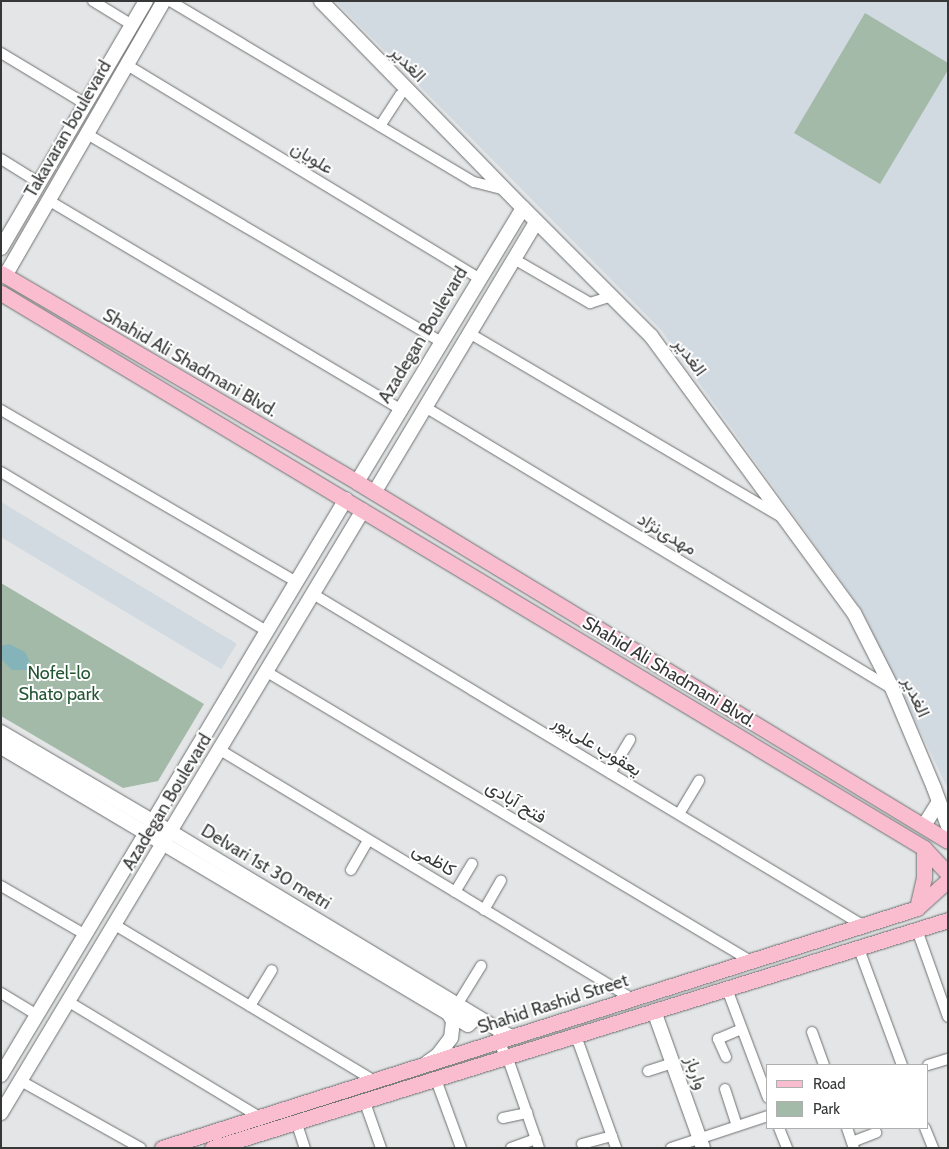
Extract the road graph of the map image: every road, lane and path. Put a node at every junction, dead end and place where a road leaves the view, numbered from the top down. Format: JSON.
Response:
{"nodes":[{"id":1,"x":93,"y":1,"type":"edge"},
{"id":2,"x":146,"y":1,"type":"edge"},
{"id":3,"x":164,"y":1,"type":"edge"},
{"id":4,"x":170,"y":1,"type":"edge"},
{"id":5,"x":321,"y":1,"type":"edge"},
{"id":6,"x":132,"y":25,"type":"junction"},
{"id":7,"x":1,"y":53,"type":"edge"},
{"id":8,"x":127,"y":65,"type":"junction"},
{"id":9,"x":400,"y":95,"type":"dead end"},
{"id":10,"x":84,"y":103,"type":"junction"},
{"id":11,"x":380,"y":126,"type":"junction"},
{"id":12,"x":87,"y":134,"type":"junction"},
{"id":13,"x":1,"y":159,"type":"edge"},
{"id":14,"x":38,"y":182,"type":"junction"},
{"id":15,"x":503,"y":188,"type":"junction"},
{"id":16,"x":48,"y":200,"type":"junction"},
{"id":17,"x":522,"y":208,"type":"junction"},
{"id":18,"x":536,"y":222,"type":"junction"},
{"id":19,"x":1,"y":248,"type":"edge"},
{"id":20,"x":514,"y":259,"type":"junction"},
{"id":21,"x":3,"y":277,"type":"edge"},
{"id":22,"x":480,"y":279,"type":"junction"},
{"id":23,"x":1,"y":294,"type":"edge"},
{"id":24,"x":612,"y":296,"type":"junction"},
{"id":25,"x":469,"y":334,"type":"junction"},
{"id":26,"x":442,"y":342,"type":"junction"},
{"id":27,"x":425,"y":407,"type":"junction"},
{"id":28,"x":1,"y":410,"type":"edge"},
{"id":29,"x":400,"y":410,"type":"junction"},
{"id":30,"x":1,"y":472,"type":"edge"},
{"id":31,"x":357,"y":482,"type":"junction"},
{"id":32,"x":374,"y":492,"type":"junction"},
{"id":33,"x":346,"y":499,"type":"junction"},
{"id":34,"x":363,"y":510,"type":"junction"},
{"id":35,"x":785,"y":519,"type":"junction"},
{"id":36,"x":296,"y":582,"type":"junction"},
{"id":37,"x":313,"y":594,"type":"junction"},
{"id":38,"x":267,"y":631,"type":"junction"},
{"id":39,"x":267,"y":672,"type":"junction"},
{"id":40,"x":892,"y":688,"type":"junction"},
{"id":41,"x":1,"y":732,"type":"edge"},
{"id":42,"x":630,"y":740,"type":"dead end"},
{"id":43,"x":1,"y":747,"type":"edge"},
{"id":44,"x":220,"y":750,"type":"junction"},
{"id":45,"x":610,"y":773,"type":"junction"},
{"id":46,"x":699,"y":781,"type":"dead end"},
{"id":47,"x":939,"y":802,"type":"junction"},
{"id":48,"x":679,"y":814,"type":"junction"},
{"id":49,"x":919,"y":823,"type":"junction"},
{"id":50,"x":149,"y":826,"type":"junction"},
{"id":51,"x":946,"y":834,"type":"edge"},
{"id":52,"x":168,"y":838,"type":"junction"},
{"id":53,"x":368,"y":840,"type":"junction"},
{"id":54,"x":927,"y":851,"type":"junction"},
{"id":55,"x":472,"y":864,"type":"dead end"},
{"id":56,"x":351,"y":870,"type":"dead end"},
{"id":57,"x":948,"y":874,"type":"edge"},
{"id":58,"x":948,"y":880,"type":"edge"},
{"id":59,"x":501,"y":881,"type":"dead end"},
{"id":60,"x":1,"y":886,"type":"edge"},
{"id":61,"x":455,"y":892,"type":"junction"},
{"id":62,"x":917,"y":908,"type":"junction"},
{"id":63,"x":484,"y":910,"type":"junction"},
{"id":64,"x":948,"y":920,"type":"edge"},
{"id":65,"x":115,"y":925,"type":"junction"},
{"id":66,"x":864,"y":926,"type":"junction"},
{"id":67,"x":917,"y":930,"type":"junction"},
{"id":68,"x":84,"y":934,"type":"junction"},
{"id":69,"x":859,"y":949,"type":"junction"},
{"id":70,"x":749,"y":960,"type":"junction"},
{"id":71,"x":481,"y":966,"type":"dead end"},
{"id":72,"x":272,"y":970,"type":"dead end"},
{"id":73,"x":726,"y":989,"type":"junction"},
{"id":74,"x":1,"y":993,"type":"edge"},
{"id":75,"x":625,"y":1000,"type":"junction"},
{"id":76,"x":69,"y":1002,"type":"junction"},
{"id":77,"x":250,"y":1006,"type":"junction"},
{"id":78,"x":458,"y":1010,"type":"junction"},
{"id":79,"x":654,"y":1010,"type":"junction"},
{"id":80,"x":36,"y":1014,"type":"junction"},
{"id":81,"x":948,"y":1016,"type":"edge"},
{"id":82,"x":626,"y":1020,"type":"junction"},
{"id":83,"x":741,"y":1029,"type":"junction"},
{"id":84,"x":812,"y":1032,"type":"dead end"},
{"id":85,"x":576,"y":1036,"type":"junction"},
{"id":86,"x":504,"y":1039,"type":"junction"},
{"id":87,"x":507,"y":1056,"type":"junction"},
{"id":88,"x":726,"y":1056,"type":"dead end"},
{"id":89,"x":948,"y":1059,"type":"edge"},
{"id":90,"x":673,"y":1063,"type":"junction"},
{"id":91,"x":824,"y":1064,"type":"edge"},
{"id":92,"x":902,"y":1064,"type":"edge"},
{"id":93,"x":424,"y":1065,"type":"junction"},
{"id":94,"x":929,"y":1065,"type":"edge"},
{"id":95,"x":648,"y":1071,"type":"dead end"},
{"id":96,"x":1,"y":1075,"type":"edge"},
{"id":97,"x":435,"y":1077,"type":"junction"},
{"id":98,"x":21,"y":1081,"type":"junction"},
{"id":99,"x":375,"y":1081,"type":"junction"},
{"id":100,"x":725,"y":1089,"type":"dead end"},
{"id":101,"x":766,"y":1093,"type":"edge"},
{"id":102,"x":364,"y":1100,"type":"junction"},
{"id":103,"x":1,"y":1113,"type":"edge"},
{"id":104,"x":527,"y":1113,"type":"junction"},
{"id":105,"x":260,"y":1117,"type":"junction"},
{"id":106,"x":766,"y":1117,"type":"edge"},
{"id":107,"x":503,"y":1118,"type":"dead end"},
{"id":108,"x":296,"y":1121,"type":"junction"},
{"id":109,"x":737,"y":1126,"type":"junction"},
{"id":110,"x":779,"y":1129,"type":"edge"},
{"id":111,"x":847,"y":1129,"type":"edge"},
{"id":112,"x":925,"y":1129,"type":"edge"},
{"id":113,"x":876,"y":1133,"type":"dead end"},
{"id":114,"x":612,"y":1136,"type":"junction"},
{"id":115,"x":242,"y":1143,"type":"edge"},
{"id":116,"x":537,"y":1143,"type":"edge"},
{"id":117,"x":701,"y":1143,"type":"edge"},
{"id":118,"x":582,"y":1144,"type":"dead end"},
{"id":119,"x":853,"y":1145,"type":"edge"},
{"id":120,"x":141,"y":1148,"type":"edge"},
{"id":121,"x":162,"y":1148,"type":"edge"},
{"id":122,"x":212,"y":1148,"type":"edge"},
{"id":123,"x":305,"y":1148,"type":"edge"},
{"id":124,"x":381,"y":1148,"type":"edge"},
{"id":125,"x":461,"y":1148,"type":"edge"},
{"id":126,"x":511,"y":1148,"type":"edge"},
{"id":127,"x":616,"y":1148,"type":"edge"},
{"id":128,"x":671,"y":1148,"type":"edge"},
{"id":129,"x":786,"y":1148,"type":"edge"},
{"id":130,"x":933,"y":1148,"type":"edge"}],
"edges":[{"from":1,"to":6,"type":"street"},
{"from":2,"to":6,"type":"main road","name":"Takavaran boulevard"},
{"from":3,"to":8,"type":"main road","name":"Takavaran boulevard"},
{"from":4,"to":11,"type":"street"},
{"from":5,"to":15,"type":"main road","name":"الغدیر"},
{"from":6,"to":10,"type":"main road","name":"Takavaran boulevard"},
{"from":7,"to":10,"type":"street"},
{"from":8,"to":12,"type":"main road","name":"Takavaran boulevard"},
{"from":8,"to":22,"type":"street","name":"علویان"},
{"from":9,"to":11,"type":"street"},
{"from":10,"to":14,"type":"main road","name":"Takavaran boulevard"},
{"from":11,"to":15,"type":"street"},
{"from":12,"to":16,"type":"main road","name":"Takavaran boulevard"},
{"from":12,"to":26,"type":"street"},
{"from":13,"to":14,"type":"street"},
{"from":14,"to":19,"type":"main road","name":"Takavaran boulevard"},
{"from":15,"to":17,"type":"main road","name":"الغدیر"},
{"from":16,"to":21,"type":"main road","name":"Takavaran boulevard"},
{"from":16,"to":29,"type":"street"},
{"from":17,"to":18,"type":"main road","name":"الغدیر"},
{"from":17,"to":22,"type":"main road","name":"Azadegan Boulevard"},
{"from":18,"to":20,"type":"main road"},
{"from":18,"to":24,"type":"main road","name":"الغدیر"},
{"from":20,"to":24,"type":"street"},
{"from":20,"to":25,"type":"main road"},
{"from":21,"to":31,"type":"main road","name":"Shahid Ali Shadmani Blvd."},
{"from":22,"to":26,"type":"main road","name":"Azadegan Boulevard"},
{"from":23,"to":33,"type":"main road","name":"Shahid Ali Shadmani Blvd."},
{"from":24,"to":35,"type":"main road","name":"الغدیر"},
{"from":25,"to":27,"type":"main road"},
{"from":25,"to":35,"type":"street"},
{"from":26,"to":29,"type":"main road","name":"Azadegan Boulevard"},
{"from":27,"to":32,"type":"main road"},
{"from":27,"to":40,"type":"street","name":"مهدی‌نژاد"},
{"from":28,"to":36,"type":"street"},
{"from":29,"to":31,"type":"main road","name":"Azadegan Boulevard"},
{"from":30,"to":38,"type":"street"},
{"from":31,"to":32,"type":"main road","name":"Shahid Ali Shadmani Blvd."},
{"from":31,"to":33,"type":"main road"},
{"from":32,"to":34,"type":"main road"},
{"from":32,"to":49,"type":"main road","name":"Shahid Ali Shadmani Blvd."},
{"from":33,"to":34,"type":"main road","name":"Shahid Ali Shadmani Blvd."},
{"from":33,"to":36,"type":"main road","name":"Azadegan Boulevard"},
{"from":34,"to":37,"type":"main road","name":"Azadegan Boulevard"},
{"from":34,"to":54,"type":"main road","name":"Shahid Ali Shadmani Blvd."},
{"from":35,"to":40,"type":"main road","name":"الغدیر"},
{"from":36,"to":38,"type":"main road","name":"Azadegan Boulevard"},
{"from":37,"to":39,"type":"main road","name":"Azadegan Boulevard"},
{"from":37,"to":45,"type":"street","name":"یعقوب علی‌پور"},
{"from":38,"to":50,"type":"main road","name":"Azadegan Boulevard"},
{"from":39,"to":44,"type":"main road","name":"Azadegan Boulevard"},
{"from":39,"to":70,"type":"street","name":"فتح آبادی"},
{"from":40,"to":47,"type":"main road","name":"الغدیر"},
{"from":41,"to":50,"type":"main road","name":"Delvari 1st 30 metri"},
{"from":42,"to":45,"type":"street"},
{"from":43,"to":50,"type":"main road","name":"Delvari 1st 30 metri"},
{"from":44,"to":52,"type":"main road","name":"Azadegan Boulevard"},
{"from":44,"to":53,"type":"street","name":"کاظمی"},
{"from":45,"to":48,"type":"street","name":"یعقوب علی‌پور"},
{"from":46,"to":48,"type":"street"},
{"from":47,"to":49,"type":"main road"},
{"from":47,"to":51,"type":"main road","name":"الغدیر"},
{"from":48,"to":66,"type":"street","name":"یعقوب علی‌پور"},
{"from":49,"to":51,"type":"main road","name":"Shahid Ali Shadmani Blvd."},
{"from":50,"to":52,"type":"main road","name":"Delvari 1st 30 metri"},
{"from":50,"to":68,"type":"main road","name":"Azadegan Boulevard"},
{"from":51,"to":54,"type":"main road"},
{"from":52,"to":65,"type":"main road","name":"Azadegan Boulevard"},
{"from":52,"to":78,"type":"main road","name":"Delvari 1st 30 metri"},
{"from":53,"to":56,"type":"street"},
{"from":53,"to":61,"type":"street","name":"کاظمی"},
{"from":54,"to":57,"type":"main road","name":"Shahid Ali Shadmani Blvd."},
{"from":54,"to":62,"type":"main road"},
{"from":55,"to":61,"type":"street"},
{"from":58,"to":62,"type":"main road","name":"Shahid Rashid Street"},
{"from":59,"to":63,"type":"street"},
{"from":60,"to":68,"type":"street"},
{"from":61,"to":63,"type":"street","name":"کاظمی"},
{"from":62,"to":66,"type":"main road","name":"Shahid Rashid Street"},
{"from":63,"to":75,"type":"street","name":"کاظمی"},
{"from":64,"to":67,"type":"main road","name":"Shahid Rashid Street"},
{"from":65,"to":76,"type":"main road","name":"Azadegan Boulevard"},
{"from":65,"to":77,"type":"street"},
{"from":66,"to":70,"type":"main road","name":"Shahid Rashid Street"},
{"from":67,"to":69,"type":"main road","name":"Shahid Rashid Street"},
{"from":67,"to":81,"type":"street"},
{"from":68,"to":80,"type":"main road","name":"Azadegan Boulevard"},
{"from":69,"to":73,"type":"main road","name":"Shahid Rashid Street"},
{"from":69,"to":92,"type":"street"},
{"from":70,"to":75,"type":"main road","name":"Shahid Rashid Street"},
{"from":70,"to":79,"type":"main road"},
{"from":71,"to":78,"type":"street"},
{"from":72,"to":77,"type":"street"},
{"from":73,"to":79,"type":"main road","name":"Shahid Rashid Street"},
{"from":73,"to":83,"type":"street"},
{"from":74,"to":80,"type":"street"},
{"from":75,"to":82,"type":"main road"},
{"from":75,"to":86,"type":"main road","name":"Shahid Rashid Street"},
{"from":76,"to":98,"type":"main road","name":"Azadegan Boulevard"},
{"from":76,"to":105,"type":"street"},
{"from":77,"to":99,"type":"street"},
{"from":78,"to":86,"type":"main road","name":"Delvari 1st 30 metri"},
{"from":78,"to":93,"type":"main road"},
{"from":79,"to":82,"type":"main road","name":"Shahid Rashid Street"},
{"from":79,"to":90,"type":"main road","name":"وارباز"},
{"from":80,"to":96,"type":"main road","name":"Azadegan Boulevard"},
{"from":82,"to":85,"type":"main road","name":"Shahid Rashid Street"},
{"from":83,"to":88,"type":"street"},
{"from":83,"to":101,"type":"street"},
{"from":84,"to":91,"type":"street"},
{"from":85,"to":87,"type":"main road","name":"Shahid Rashid Street"},
{"from":85,"to":114,"type":"street"},
{"from":86,"to":87,"type":"street"},
{"from":86,"to":93,"type":"main road","name":"Shahid Rashid Street"},
{"from":87,"to":97,"type":"main road","name":"Shahid Rashid Street"},
{"from":87,"to":104,"type":"street"},
{"from":89,"to":94,"type":"street"},
{"from":90,"to":95,"type":"street"},
{"from":90,"to":117,"type":"main road","name":"وارباز"},
{"from":93,"to":99,"type":"main road","name":"Shahid Rashid Street"},
{"from":97,"to":102,"type":"main road","name":"Shahid Rashid Street"},
{"from":97,"to":125,"type":"street"},
{"from":98,"to":103,"type":"main road","name":"Azadegan Boulevard"},
{"from":98,"to":120,"type":"street"},
{"from":99,"to":105,"type":"main road","name":"Shahid Rashid Street"},
{"from":100,"to":109,"type":"street"},
{"from":102,"to":108,"type":"main road","name":"Shahid Rashid Street"},
{"from":102,"to":124,"type":"street"},
{"from":104,"to":107,"type":"street"},
{"from":104,"to":116,"type":"street"},
{"from":105,"to":121,"type":"main road","name":"Shahid Rashid Street"},
{"from":106,"to":109,"type":"street"},
{"from":108,"to":115,"type":"main road","name":"Shahid Rashid Street"},
{"from":108,"to":123,"type":"street"},
{"from":109,"to":117,"type":"street"},
{"from":110,"to":129,"type":"street"},
{"from":111,"to":119,"type":"street"},
{"from":112,"to":130,"type":"street"},
{"from":113,"to":119,"type":"street"},
{"from":114,"to":118,"type":"street"},
{"from":114,"to":127,"type":"street"},
{"from":115,"to":122,"type":"main road","name":"Shahid Rashid Street"},
{"from":116,"to":126,"type":"street"},
{"from":117,"to":128,"type":"street"}]}
